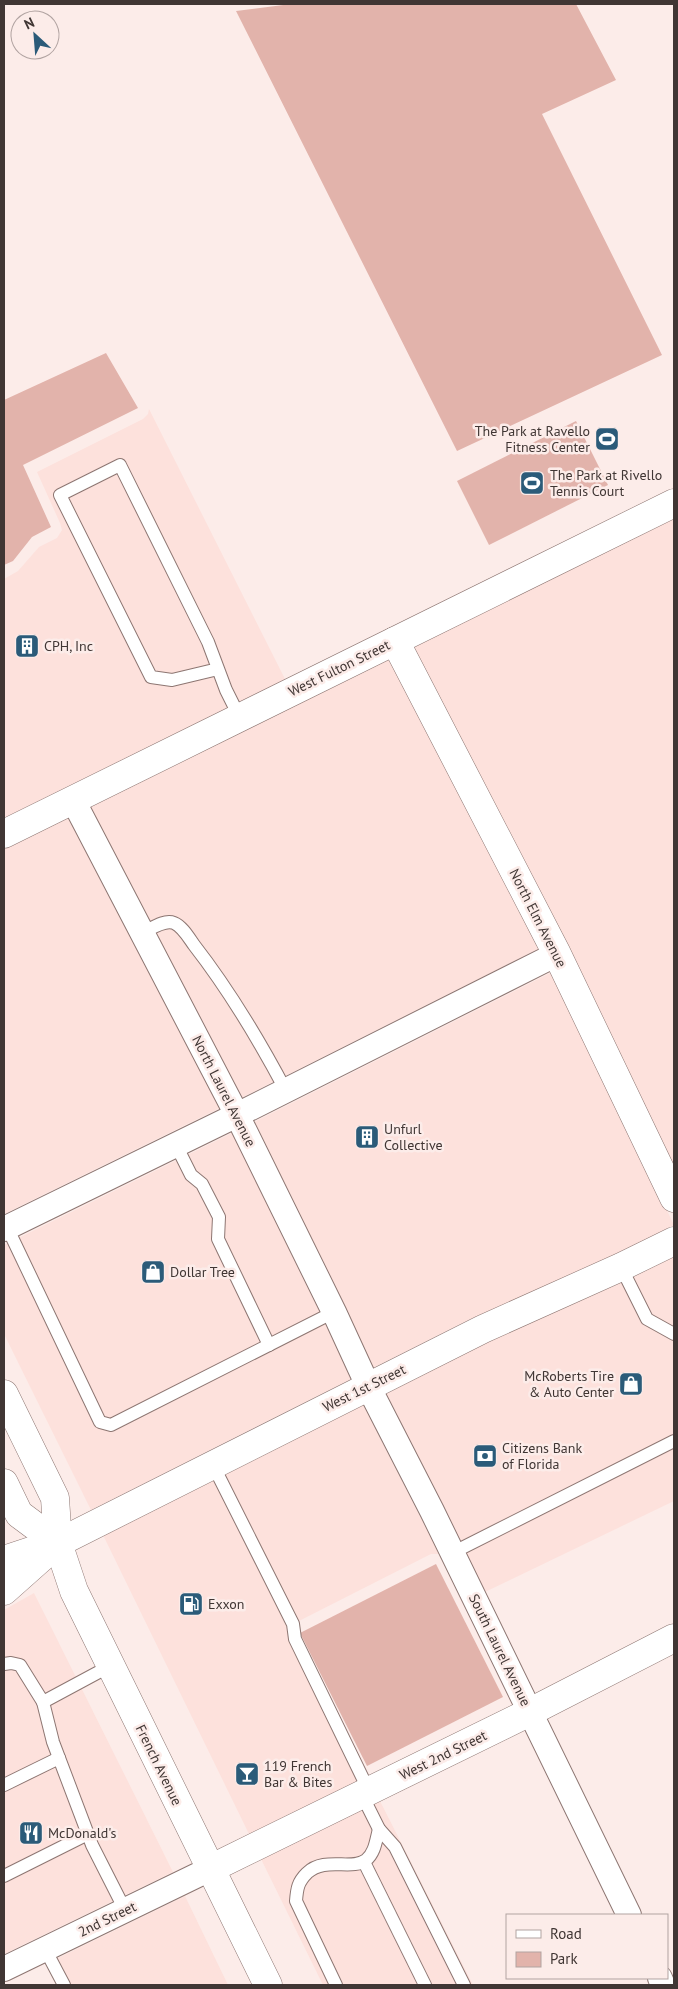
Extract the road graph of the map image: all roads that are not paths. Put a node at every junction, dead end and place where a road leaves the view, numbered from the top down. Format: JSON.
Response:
{"nodes":[{"id":1,"x":674,"y":503,"type":"edge"},
{"id":2,"x":395,"y":641,"type":"junction"},
{"id":3,"x":218,"y":668,"type":"junction"},
{"id":4,"x":240,"y":718,"type":"junction"},
{"id":5,"x":72,"y":800,"type":"junction"},
{"id":6,"x":4,"y":834,"type":"edge"},
{"id":7,"x":142,"y":934,"type":"junction"},
{"id":8,"x":557,"y":954,"type":"junction"},
{"id":9,"x":286,"y":1091,"type":"junction"},
{"id":10,"x":237,"y":1115,"type":"junction"},
{"id":11,"x":176,"y":1145,"type":"junction"},
{"id":12,"x":674,"y":1198,"type":"edge"},
{"id":13,"x":5,"y":1228,"type":"edge"},
{"id":14,"x":674,"y":1240,"type":"edge"},
{"id":15,"x":621,"y":1267,"type":"junction"},
{"id":16,"x":334,"y":1312,"type":"junction"},
{"id":17,"x":674,"y":1334,"type":"edge"},
{"id":18,"x":269,"y":1345,"type":"junction"},
{"id":19,"x":368,"y":1386,"type":"junction"},
{"id":20,"x":4,"y":1394,"type":"edge"},
{"id":21,"x":674,"y":1441,"type":"edge"},
{"id":22,"x":213,"y":1465,"type":"junction"},
{"id":23,"x":4,"y":1483,"type":"edge"},
{"id":24,"x":58,"y":1543,"type":"junction"},
{"id":25,"x":452,"y":1553,"type":"junction"},
{"id":26,"x":4,"y":1560,"type":"edge"},
{"id":27,"x":4,"y":1591,"type":"edge"},
{"id":28,"x":674,"y":1638,"type":"edge"},
{"id":29,"x":4,"y":1664,"type":"edge"},
{"id":30,"x":110,"y":1666,"type":"junction"},
{"id":31,"x":43,"y":1702,"type":"junction"},
{"id":32,"x":530,"y":1712,"type":"junction"},
{"id":33,"x":60,"y":1758,"type":"junction"},
{"id":34,"x":4,"y":1785,"type":"edge"},
{"id":35,"x":365,"y":1793,"type":"junction"},
{"id":36,"x":379,"y":1829,"type":"junction"},
{"id":37,"x":88,"y":1834,"type":"junction"},
{"id":38,"x":364,"y":1862,"type":"junction"},
{"id":39,"x":210,"y":1869,"type":"junction"},
{"id":40,"x":4,"y":1876,"type":"edge"},
{"id":41,"x":125,"y":1910,"type":"junction"},
{"id":42,"x":629,"y":1914,"type":"edge"},
{"id":43,"x":45,"y":1949,"type":"junction"},
{"id":44,"x":4,"y":1969,"type":"edge"},
{"id":45,"x":64,"y":1985,"type":"edge"},
{"id":46,"x":268,"y":1985,"type":"edge"},
{"id":47,"x":336,"y":1985,"type":"edge"},
{"id":48,"x":425,"y":1985,"type":"edge"},
{"id":49,"x":464,"y":1985,"type":"edge"}],
"edges":[{"from":1,"to":2,"type":"street","name":"West Fulton Street"},
{"from":2,"to":4,"type":"street","name":"West Fulton Street"},
{"from":2,"to":8,"type":"street","name":"North Elm Avenue"},
{"from":3,"to":3,"type":"lane"},
{"from":3,"to":4,"type":"lane"},
{"from":4,"to":5,"type":"street","name":"West Fulton Street"},
{"from":5,"to":6,"type":"street","name":"West Fulton Street"},
{"from":5,"to":7,"type":"street","name":"North Laurel Avenue"},
{"from":7,"to":9,"type":"lane"},
{"from":7,"to":10,"type":"street","name":"North Laurel Avenue"},
{"from":8,"to":9,"type":"street"},
{"from":8,"to":12,"type":"street","name":"North Elm Avenue"},
{"from":9,"to":10,"type":"street"},
{"from":10,"to":11,"type":"street"},
{"from":10,"to":16,"type":"street","name":"North Laurel Avenue"},
{"from":11,"to":13,"type":"street"},
{"from":11,"to":18,"type":"lane"},
{"from":13,"to":18,"type":"lane"},
{"from":14,"to":15,"type":"street","name":"West 1st Street"},
{"from":15,"to":17,"type":"lane"},
{"from":15,"to":19,"type":"street","name":"West 1st Street"},
{"from":16,"to":18,"type":"lane"},
{"from":16,"to":19,"type":"street","name":"North Laurel Avenue"},
{"from":19,"to":22,"type":"street","name":"West 1st Street"},
{"from":19,"to":25,"type":"street","name":"South Laurel Avenue"},
{"from":20,"to":24,"type":"street","name":"French Avenue"},
{"from":21,"to":25,"type":"lane"},
{"from":22,"to":24,"type":"street","name":"West 1st Street"},
{"from":22,"to":35,"type":"lane"},
{"from":23,"to":24,"type":"street"},
{"from":24,"to":26,"type":"street","name":"West 1st Street"},
{"from":24,"to":27,"type":"street","name":"West 1st Street"},
{"from":24,"to":30,"type":"street","name":"French Avenue"},
{"from":25,"to":32,"type":"street","name":"South Laurel Avenue"},
{"from":28,"to":32,"type":"street","name":"West 2nd Street"},
{"from":29,"to":31,"type":"lane"},
{"from":30,"to":31,"type":"lane"},
{"from":30,"to":39,"type":"street","name":"French Avenue"},
{"from":31,"to":33,"type":"lane"},
{"from":32,"to":35,"type":"street","name":"West 2nd Street"},
{"from":32,"to":42,"type":"street","name":"South Laurel Avenue"},
{"from":33,"to":34,"type":"lane"},
{"from":33,"to":37,"type":"lane"},
{"from":35,"to":36,"type":"lane"},
{"from":35,"to":39,"type":"street","name":"West 2nd Street"},
{"from":36,"to":38,"type":"lane"},
{"from":36,"to":49,"type":"lane"},
{"from":37,"to":40,"type":"lane"},
{"from":37,"to":41,"type":"lane"},
{"from":38,"to":47,"type":"lane"},
{"from":38,"to":48,"type":"lane"},
{"from":39,"to":41,"type":"street","name":"2nd Street"},
{"from":39,"to":46,"type":"street","name":"French Avenue"},
{"from":41,"to":43,"type":"street","name":"2nd Street"},
{"from":43,"to":44,"type":"street","name":"2nd Street"},
{"from":43,"to":45,"type":"lane"}]}
